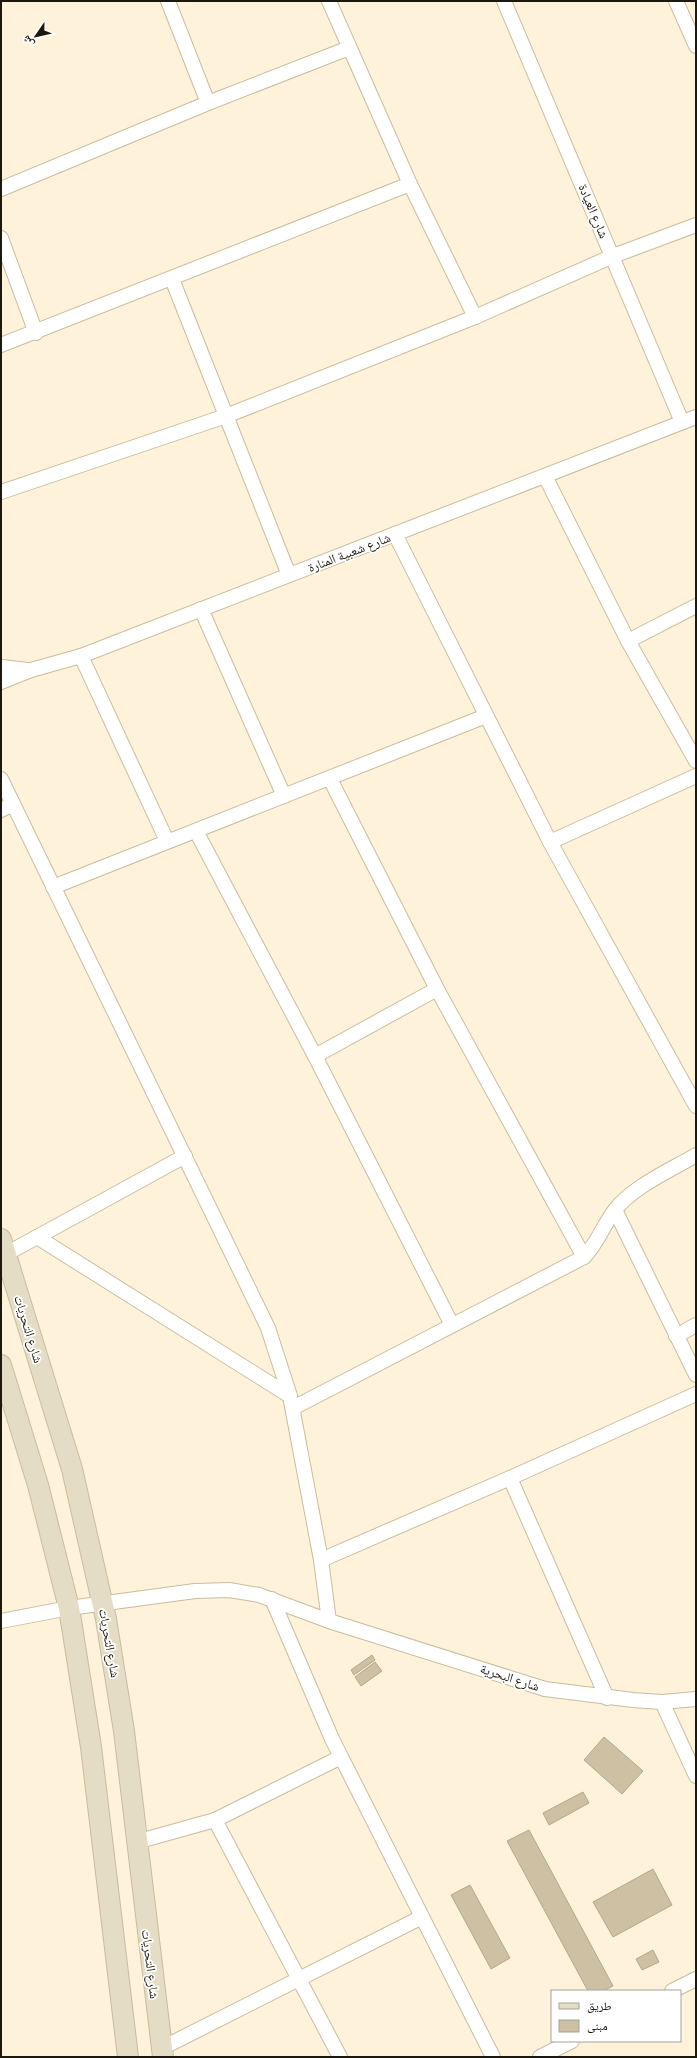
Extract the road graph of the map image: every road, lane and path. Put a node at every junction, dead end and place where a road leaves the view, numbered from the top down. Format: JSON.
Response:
{"nodes":[{"id":1,"x":168,"y":1,"type":"edge"},
{"id":2,"x":329,"y":1,"type":"edge"},
{"id":3,"x":504,"y":1,"type":"edge"},
{"id":4,"x":676,"y":1,"type":"edge"},
{"id":5,"x":696,"y":46,"type":"edge"},
{"id":6,"x":349,"y":48,"type":"junction"},
{"id":7,"x":208,"y":103,"type":"junction"},
{"id":8,"x":410,"y":184,"type":"junction"},
{"id":9,"x":1,"y":189,"type":"edge"},
{"id":10,"x":696,"y":225,"type":"edge"},
{"id":11,"x":1,"y":238,"type":"edge"},
{"id":12,"x":613,"y":256,"type":"junction"},
{"id":13,"x":172,"y":279,"type":"junction"},
{"id":14,"x":475,"y":317,"type":"junction"},
{"id":15,"x":36,"y":333,"type":"junction"},
{"id":16,"x":1,"y":345,"type":"edge"},
{"id":17,"x":226,"y":416,"type":"junction"},
{"id":18,"x":696,"y":417,"type":"edge"},
{"id":19,"x":682,"y":422,"type":"junction"},
{"id":20,"x":545,"y":476,"type":"junction"},
{"id":21,"x":1,"y":492,"type":"edge"},
{"id":22,"x":395,"y":534,"type":"junction"},
{"id":23,"x":289,"y":575,"type":"junction"},
{"id":24,"x":696,"y":606,"type":"edge"},
{"id":25,"x":201,"y":609,"type":"junction"},
{"id":26,"x":628,"y":641,"type":"junction"},
{"id":27,"x":81,"y":656,"type":"junction"},
{"id":28,"x":1,"y":667,"type":"edge"},
{"id":29,"x":31,"y":670,"type":"junction"},
{"id":30,"x":1,"y":682,"type":"edge"},
{"id":31,"x":486,"y":716,"type":"junction"},
{"id":32,"x":696,"y":761,"type":"edge"},
{"id":33,"x":696,"y":776,"type":"edge"},
{"id":34,"x":330,"y":779,"type":"junction"},
{"id":35,"x":1,"y":780,"type":"edge"},
{"id":36,"x":284,"y":796,"type":"junction"},
{"id":37,"x":7,"y":807,"type":"edge"},
{"id":38,"x":196,"y":830,"type":"junction"},
{"id":39,"x":167,"y":842,"type":"junction"},
{"id":40,"x":550,"y":842,"type":"junction"},
{"id":41,"x":53,"y":887,"type":"junction"},
{"id":42,"x":437,"y":989,"type":"junction"},
{"id":43,"x":315,"y":1056,"type":"junction"},
{"id":44,"x":696,"y":1106,"type":"edge"},
{"id":45,"x":696,"y":1155,"type":"edge"},
{"id":46,"x":184,"y":1156,"type":"junction"},
{"id":47,"x":615,"y":1210,"type":"junction"},
{"id":48,"x":36,"y":1237,"type":"junction"},
{"id":49,"x":4,"y":1247,"type":"edge"},
{"id":50,"x":584,"y":1256,"type":"junction"},
{"id":51,"x":452,"y":1325,"type":"junction"},
{"id":52,"x":696,"y":1326,"type":"edge"},
{"id":53,"x":676,"y":1336,"type":"junction"},
{"id":54,"x":1,"y":1365,"type":"edge"},
{"id":55,"x":696,"y":1375,"type":"edge"},
{"id":56,"x":696,"y":1394,"type":"edge"},
{"id":57,"x":292,"y":1402,"type":"junction"},
{"id":58,"x":510,"y":1478,"type":"junction"},
{"id":59,"x":321,"y":1560,"type":"junction"},
{"id":60,"x":272,"y":1600,"type":"junction"},
{"id":61,"x":103,"y":1603,"type":"junction"},
{"id":62,"x":69,"y":1608,"type":"junction"},
{"id":63,"x":1,"y":1621,"type":"edge"},
{"id":64,"x":329,"y":1621,"type":"junction"},
{"id":65,"x":607,"y":1698,"type":"junction"},
{"id":66,"x":696,"y":1699,"type":"edge"},
{"id":67,"x":662,"y":1702,"type":"junction"},
{"id":68,"x":341,"y":1757,"type":"junction"},
{"id":69,"x":696,"y":1776,"type":"edge"},
{"id":70,"x":215,"y":1820,"type":"junction"},
{"id":71,"x":136,"y":1842,"type":"junction"},
{"id":72,"x":422,"y":1917,"type":"junction"},
{"id":73,"x":299,"y":1978,"type":"junction"},
{"id":74,"x":696,"y":1979,"type":"edge"},
{"id":75,"x":674,"y":1990,"type":"edge"},
{"id":76,"x":570,"y":2042,"type":"edge"},
{"id":77,"x":163,"y":2053,"type":"edge"},
{"id":78,"x":128,"y":2057,"type":"edge"},
{"id":79,"x":340,"y":2057,"type":"edge"},
{"id":80,"x":493,"y":2057,"type":"edge"},
{"id":81,"x":542,"y":2057,"type":"edge"}],
"edges":[{"from":1,"to":7,"type":"street"},
{"from":2,"to":6,"type":"street"},
{"from":3,"to":12,"type":"street","name":"شارع العيادة"},
{"from":4,"to":5,"type":"street"},
{"from":6,"to":7,"type":"street"},
{"from":6,"to":8,"type":"street"},
{"from":7,"to":9,"type":"street"},
{"from":8,"to":13,"type":"street"},
{"from":8,"to":14,"type":"street"},
{"from":10,"to":12,"type":"street"},
{"from":11,"to":15,"type":"street"},
{"from":12,"to":14,"type":"street"},
{"from":12,"to":19,"type":"street","name":"شارع العيادة"},
{"from":13,"to":15,"type":"street"},
{"from":13,"to":17,"type":"street"},
{"from":14,"to":17,"type":"street"},
{"from":15,"to":16,"type":"street"},
{"from":17,"to":21,"type":"street"},
{"from":17,"to":23,"type":"street"},
{"from":18,"to":19,"type":"street","name":"شارع شعبية المنارة"},
{"from":19,"to":20,"type":"street","name":"شارع شعبية المنارة"},
{"from":20,"to":22,"type":"street","name":"شارع شعبية المنارة"},
{"from":20,"to":26,"type":"street"},
{"from":22,"to":23,"type":"street","name":"شارع شعبية المنارة"},
{"from":22,"to":31,"type":"street"},
{"from":23,"to":25,"type":"street","name":"شارع شعبية المنارة"},
{"from":24,"to":26,"type":"street"},
{"from":25,"to":27,"type":"street","name":"شارع شعبية المنارة"},
{"from":25,"to":36,"type":"street"},
{"from":26,"to":32,"type":"street"},
{"from":27,"to":29,"type":"street","name":"شارع شعبية المنارة"},
{"from":27,"to":39,"type":"street"},
{"from":28,"to":29,"type":"street"},
{"from":29,"to":30,"type":"street","name":"شارع شعبية المنارة"},
{"from":31,"to":34,"type":"street"},
{"from":31,"to":40,"type":"street"},
{"from":33,"to":40,"type":"street"},
{"from":34,"to":36,"type":"street"},
{"from":34,"to":42,"type":"street"},
{"from":35,"to":37,"type":"street"},
{"from":36,"to":38,"type":"street"},
{"from":37,"to":41,"type":"street"},
{"from":38,"to":39,"type":"street"},
{"from":38,"to":43,"type":"street"},
{"from":39,"to":41,"type":"street"},
{"from":40,"to":44,"type":"street"},
{"from":41,"to":46,"type":"street"},
{"from":42,"to":43,"type":"street"},
{"from":42,"to":50,"type":"street"},
{"from":43,"to":51,"type":"street"},
{"from":45,"to":47,"type":"street"},
{"from":46,"to":48,"type":"street"},
{"from":46,"to":57,"type":"street"},
{"from":47,"to":50,"type":"street"},
{"from":47,"to":53,"type":"street"},
{"from":48,"to":49,"type":"street"},
{"from":48,"to":57,"type":"street"},
{"from":49,"to":61,"type":"main road","name":"شارع التحريات"},
{"from":50,"to":51,"type":"street"},
{"from":51,"to":57,"type":"street"},
{"from":52,"to":53,"type":"street"},
{"from":53,"to":55,"type":"street"},
{"from":54,"to":62,"type":"main road"},
{"from":56,"to":58,"type":"street"},
{"from":57,"to":59,"type":"street"},
{"from":58,"to":59,"type":"street"},
{"from":58,"to":65,"type":"street"},
{"from":59,"to":64,"type":"street"},
{"from":60,"to":61,"type":"street","name":"شارع البحرية"},
{"from":60,"to":64,"type":"street","name":"شارع البحرية"},
{"from":60,"to":68,"type":"street"},
{"from":61,"to":62,"type":"street","name":"شارع البحرية"},
{"from":61,"to":71,"type":"main road","name":"شارع التحريات"},
{"from":62,"to":63,"type":"street","name":"شارع البحرية"},
{"from":62,"to":78,"type":"main road"},
{"from":64,"to":65,"type":"street","name":"شارع البحرية"},
{"from":65,"to":67,"type":"street","name":"شارع البحرية"},
{"from":66,"to":67,"type":"street","name":"شارع البحرية"},
{"from":67,"to":69,"type":"street"},
{"from":68,"to":70,"type":"street"},
{"from":68,"to":72,"type":"street"},
{"from":70,"to":71,"type":"street"},
{"from":70,"to":73,"type":"street"},
{"from":71,"to":77,"type":"main road","name":"شارع التحريات"},
{"from":72,"to":73,"type":"street"},
{"from":72,"to":80,"type":"street"},
{"from":73,"to":77,"type":"street"},
{"from":73,"to":79,"type":"street"},
{"from":74,"to":75,"type":"street"},
{"from":76,"to":81,"type":"street"}]}
